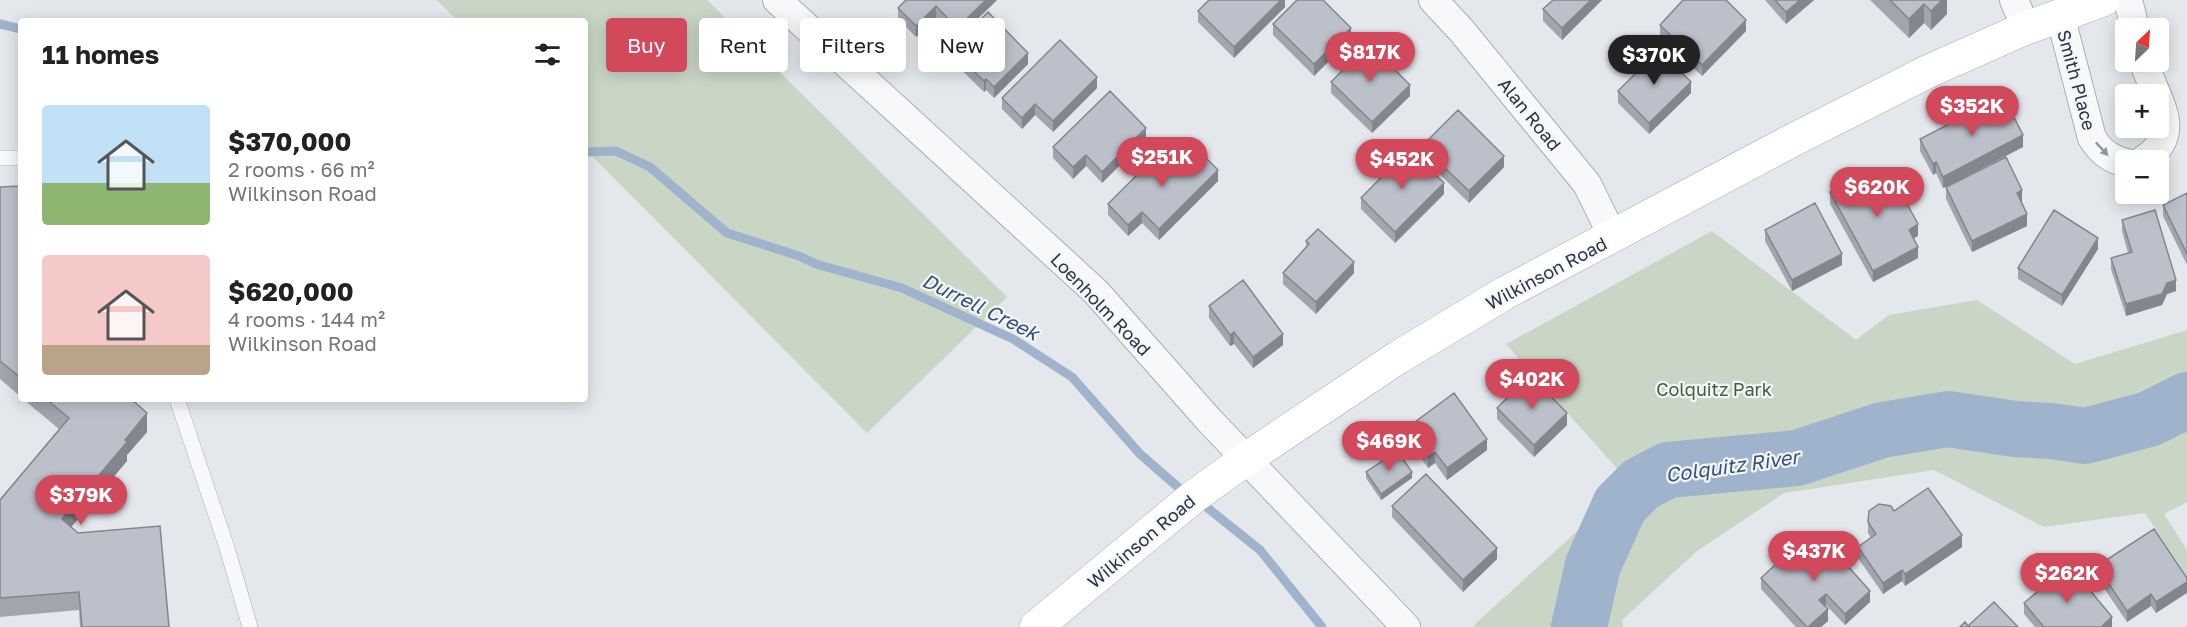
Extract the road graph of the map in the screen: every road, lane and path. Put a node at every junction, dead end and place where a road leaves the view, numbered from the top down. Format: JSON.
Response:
{"nodes":[{"id":1,"x":777,"y":0,"type":"edge"},
{"id":2,"x":1433,"y":0,"type":"edge"},
{"id":3,"x":2103,"y":0,"type":"edge"},
{"id":4,"x":2127,"y":0,"type":"edge"},
{"id":5,"x":2020,"y":14,"type":"edge"},
{"id":6,"x":2060,"y":15,"type":"junction"},
{"id":7,"x":2132,"y":18,"type":"edge"},
{"id":8,"x":2149,"y":72,"type":"edge"},
{"id":9,"x":2158,"y":150,"type":"edge"},
{"id":10,"x":0,"y":158,"type":"edge"},
{"id":11,"x":18,"y":158,"type":"edge"},
{"id":12,"x":2115,"y":160,"type":"edge"},
{"id":13,"x":1613,"y":237,"type":"junction"},
{"id":14,"x":178,"y":402,"type":"edge"},
{"id":15,"x":1246,"y":459,"type":"junction"},
{"id":16,"x":250,"y":627,"type":"edge"},
{"id":17,"x":1036,"y":627,"type":"edge"},
{"id":18,"x":1406,"y":627,"type":"edge"}],
"edges":[{"from":1,"to":15,"type":"street","name":"Loenholm Road"},
{"from":2,"to":13,"type":"street","name":"Alan Road"},
{"from":3,"to":6,"type":"main road","name":"Wilkinson Road"},
{"from":4,"to":7,"type":"street"},
{"from":5,"to":6,"type":"main road","name":"Wilkinson Road"},
{"from":5,"to":13,"type":"main road","name":"Wilkinson Road"},
{"from":6,"to":12,"type":"street","name":"Smith Place","one_way":true},
{"from":8,"to":9,"type":"street"},
{"from":10,"to":11,"type":"lane"},
{"from":13,"to":15,"type":"main road","name":"Wilkinson Road"},
{"from":14,"to":16,"type":"lane"},
{"from":15,"to":17,"type":"main road","name":"Wilkinson Road"},
{"from":15,"to":18,"type":"street","name":"Loenholm Road"}]}
